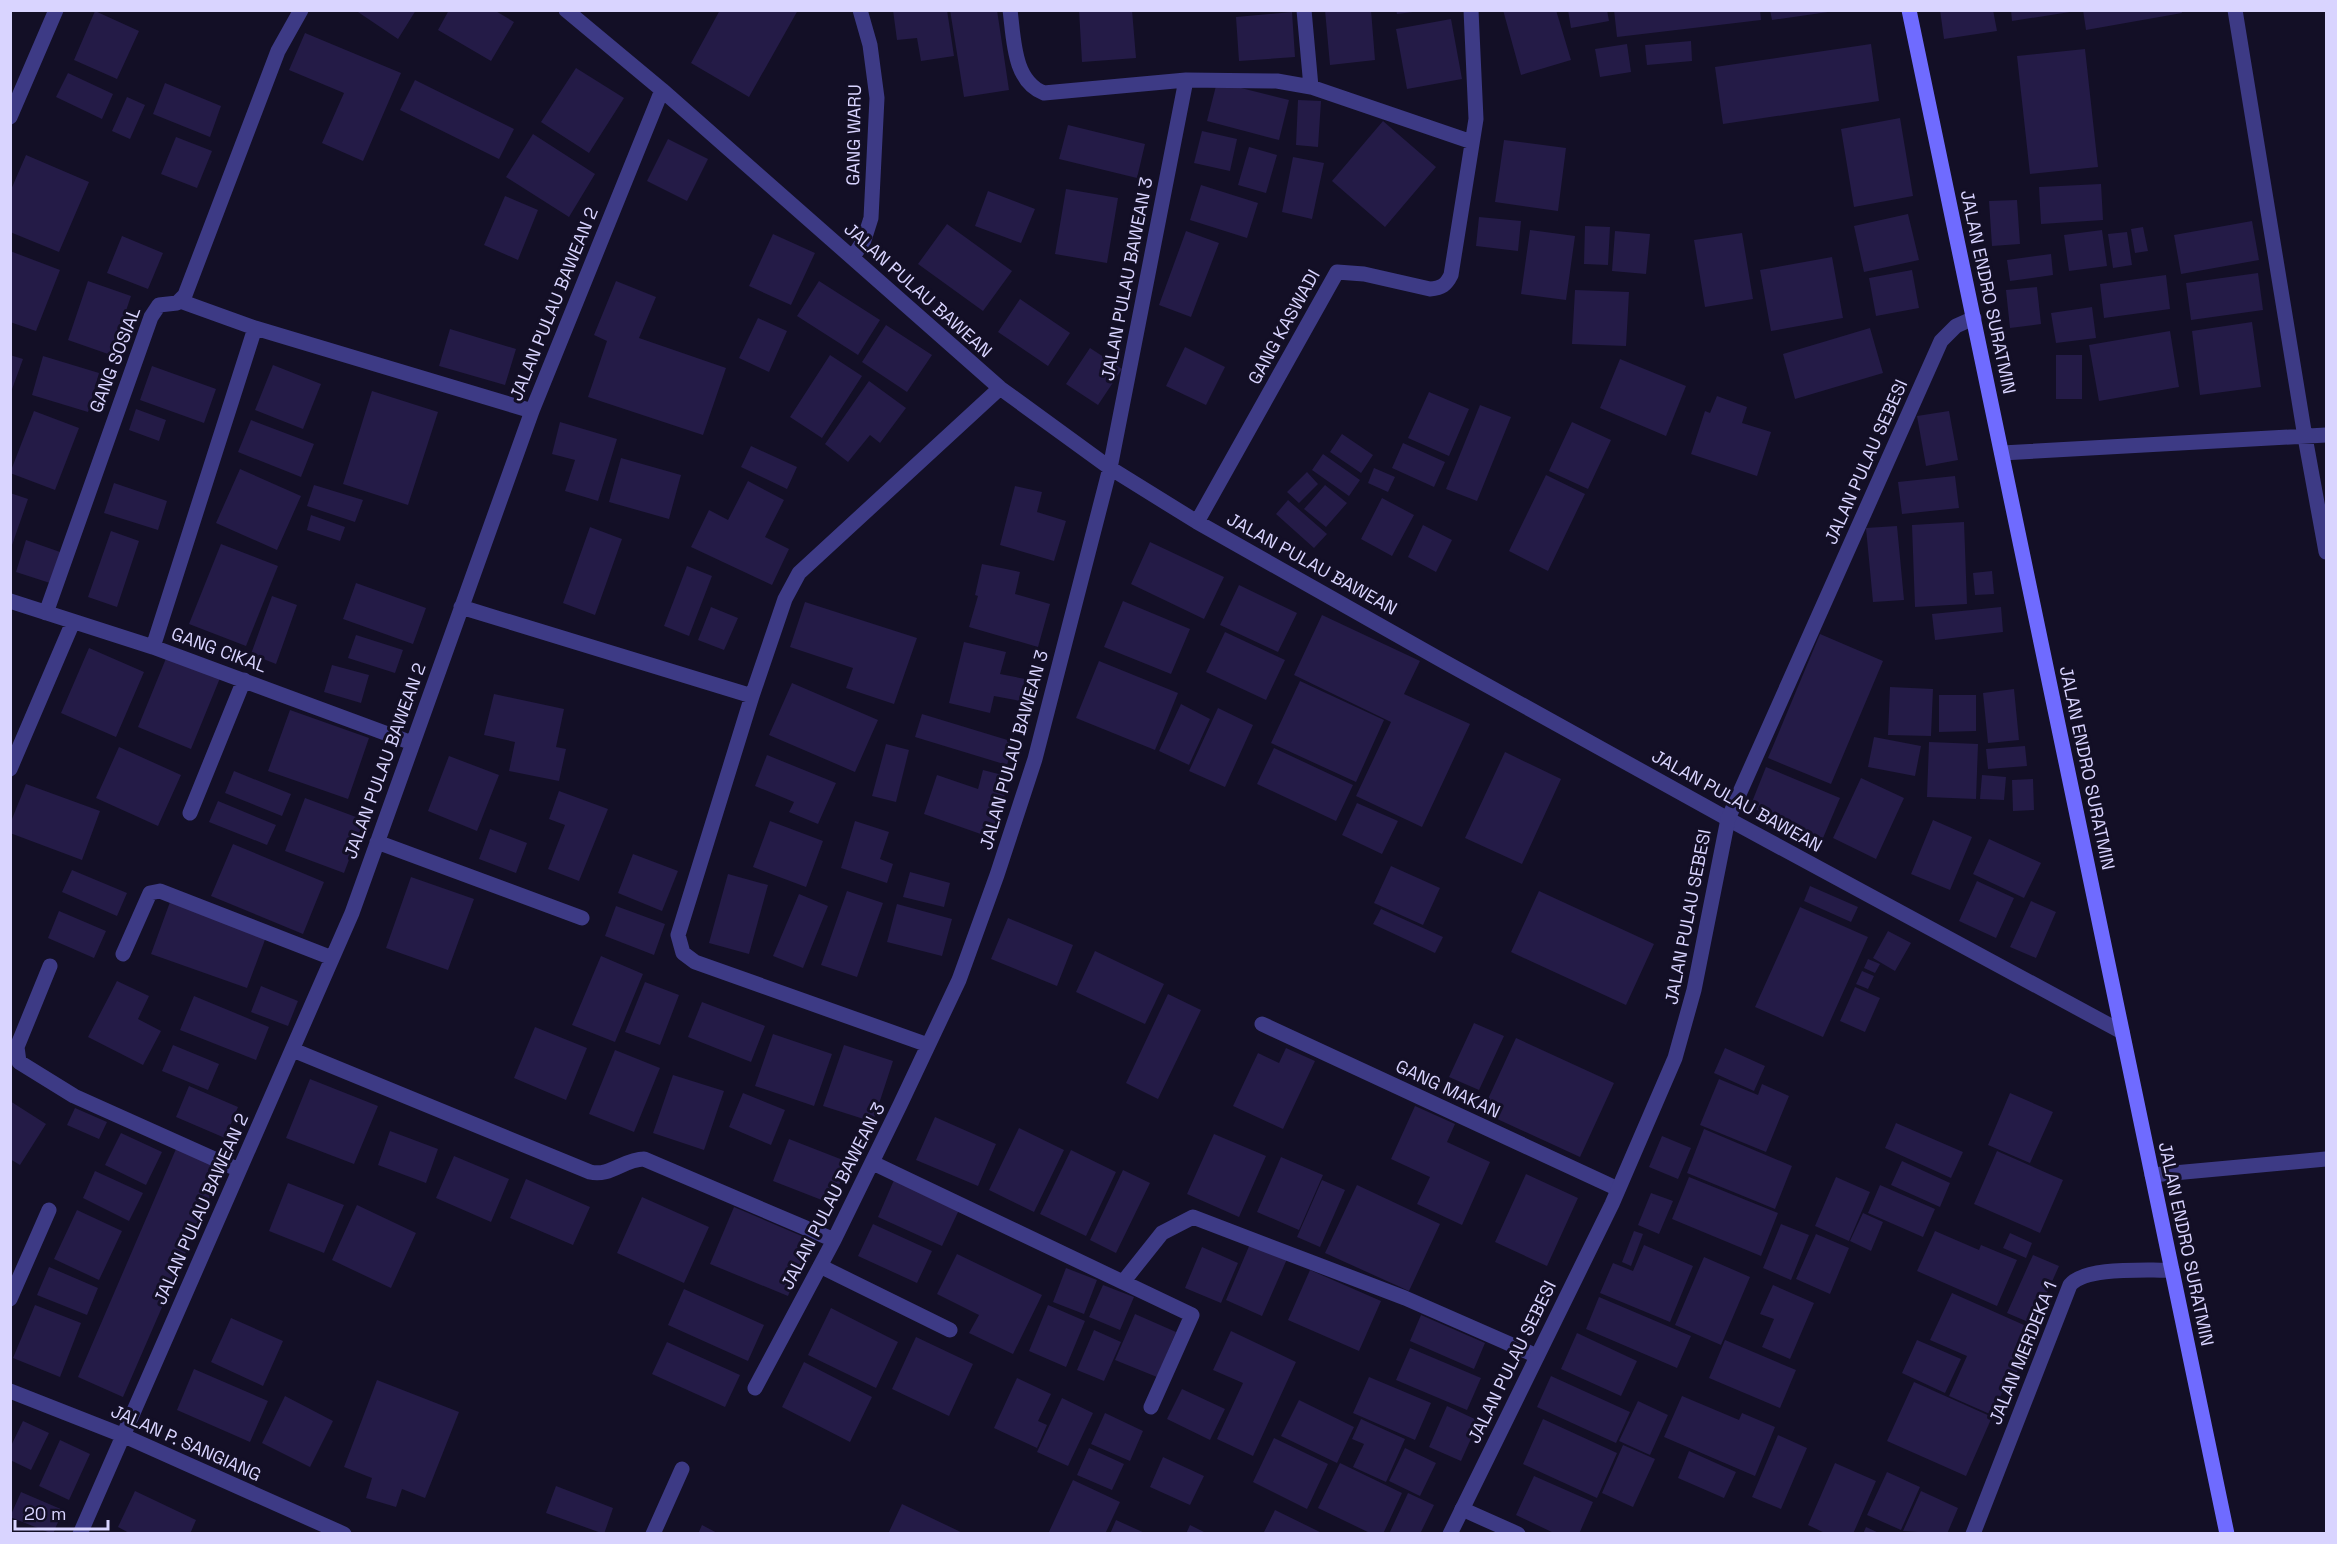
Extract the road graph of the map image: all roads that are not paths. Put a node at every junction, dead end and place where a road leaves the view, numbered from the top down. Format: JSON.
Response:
{"nodes":[{"id":1,"x":56,"y":10,"type":"edge"},
{"id":2,"x":301,"y":10,"type":"edge"},
{"id":3,"x":566,"y":10,"type":"edge"},
{"id":4,"x":860,"y":10,"type":"edge"},
{"id":5,"x":1010,"y":10,"type":"edge"},
{"id":6,"x":1304,"y":10,"type":"edge"},
{"id":7,"x":1471,"y":10,"type":"edge"},
{"id":8,"x":1910,"y":10,"type":"edge"},
{"id":9,"x":2235,"y":10,"type":"edge"},
{"id":10,"x":1186,"y":80,"type":"junction"},
{"id":11,"x":1311,"y":87,"type":"junction"},
{"id":12,"x":662,"y":90,"type":"junction"},
{"id":13,"x":10,"y":117,"type":"edge"},
{"id":14,"x":1472,"y":142,"type":"junction"},
{"id":15,"x":853,"y":257,"type":"junction"},
{"id":16,"x":180,"y":301,"type":"junction"},
{"id":17,"x":1974,"y":318,"type":"junction"},
{"id":18,"x":255,"y":328,"type":"junction"},
{"id":19,"x":1000,"y":388,"type":"junction"},
{"id":20,"x":532,"y":411,"type":"junction"},
{"id":21,"x":2326,"y":435,"type":"edge"},
{"id":22,"x":2305,"y":436,"type":"junction"},
{"id":23,"x":2002,"y":453,"type":"junction"},
{"id":24,"x":1110,"y":468,"type":"junction"},
{"id":25,"x":1197,"y":522,"type":"junction"},
{"id":26,"x":2326,"y":552,"type":"edge"},
{"id":27,"x":10,"y":601,"type":"edge"},
{"id":28,"x":461,"y":607,"type":"junction"},
{"id":29,"x":46,"y":613,"type":"junction"},
{"id":30,"x":73,"y":622,"type":"junction"},
{"id":31,"x":153,"y":647,"type":"junction"},
{"id":32,"x":244,"y":680,"type":"junction"},
{"id":33,"x":752,"y":696,"type":"junction"},
{"id":34,"x":412,"y":743,"type":"junction"},
{"id":35,"x":10,"y":769,"type":"edge"},
{"id":36,"x":190,"y":813,"type":"dead end"},
{"id":37,"x":1728,"y":819,"type":"junction"},
{"id":38,"x":377,"y":842,"type":"junction"},
{"id":39,"x":582,"y":918,"type":"dead end"},
{"id":40,"x":123,"y":954,"type":"dead end"},
{"id":41,"x":332,"y":958,"type":"junction"},
{"id":42,"x":50,"y":966,"type":"dead end"},
{"id":43,"x":1262,"y":1024,"type":"dead end"},
{"id":44,"x":2122,"y":1032,"type":"junction"},
{"id":45,"x":928,"y":1045,"type":"junction"},
{"id":46,"x":293,"y":1050,"type":"junction"},
{"id":47,"x":2326,"y":1159,"type":"edge"},
{"id":48,"x":873,"y":1163,"type":"junction"},
{"id":49,"x":239,"y":1170,"type":"junction"},
{"id":50,"x":2152,"y":1175,"type":"junction"},
{"id":51,"x":1618,"y":1189,"type":"junction"},
{"id":52,"x":49,"y":1210,"type":"dead end"},
{"id":53,"x":834,"y":1240,"type":"junction"},
{"id":54,"x":820,"y":1266,"type":"junction"},
{"id":55,"x":2172,"y":1270,"type":"junction"},
{"id":56,"x":1123,"y":1282,"type":"junction"},
{"id":57,"x":10,"y":1299,"type":"edge"},
{"id":58,"x":950,"y":1330,"type":"dead end"},
{"id":59,"x":1537,"y":1356,"type":"junction"},
{"id":60,"x":755,"y":1388,"type":"dead end"},
{"id":61,"x":10,"y":1391,"type":"edge"},
{"id":62,"x":1151,"y":1407,"type":"dead end"},
{"id":63,"x":122,"y":1435,"type":"junction"},
{"id":64,"x":681,"y":1469,"type":"dead end"},
{"id":65,"x":1462,"y":1509,"type":"junction"},
{"id":66,"x":80,"y":1533,"type":"edge"},
{"id":67,"x":344,"y":1533,"type":"edge"},
{"id":68,"x":653,"y":1533,"type":"edge"},
{"id":69,"x":1450,"y":1533,"type":"edge"},
{"id":70,"x":1518,"y":1533,"type":"edge"},
{"id":71,"x":1973,"y":1533,"type":"edge"},
{"id":72,"x":2227,"y":1533,"type":"edge"}],
"edges":[{"from":1,"to":13,"type":"street"},
{"from":2,"to":16,"type":"street"},
{"from":3,"to":12,"type":"street","name":"JALAN PULAU BAWEAN"},
{"from":4,"to":15,"type":"street","name":"GANG WARU"},
{"from":5,"to":10,"type":"street"},
{"from":6,"to":11,"type":"street"},
{"from":7,"to":14,"type":"street","name":"GANG KASWADI"},
{"from":8,"to":17,"type":"main road","name":"JALAN ENDRO SURATMIN"},
{"from":9,"to":22,"type":"street"},
{"from":10,"to":11,"type":"street"},
{"from":10,"to":24,"type":"street","name":"JALAN PULAU BAWEAN 3"},
{"from":11,"to":14,"type":"street"},
{"from":12,"to":15,"type":"street","name":"JALAN PULAU BAWEAN"},
{"from":12,"to":20,"type":"street","name":"JALAN PULAU BAWEAN 2"},
{"from":14,"to":25,"type":"street","name":"GANG KASWADI"},
{"from":15,"to":19,"type":"street","name":"JALAN PULAU BAWEAN"},
{"from":16,"to":18,"type":"street"},
{"from":16,"to":29,"type":"street","name":"GANG SOSIAL"},
{"from":17,"to":23,"type":"main road","name":"JALAN ENDRO SURATMIN"},
{"from":17,"to":37,"type":"street","name":"JALAN PULAU SEBESI"},
{"from":18,"to":20,"type":"street"},
{"from":18,"to":31,"type":"street"},
{"from":19,"to":24,"type":"street","name":"JALAN PULAU BAWEAN"},
{"from":19,"to":33,"type":"street"},
{"from":20,"to":28,"type":"street","name":"JALAN PULAU BAWEAN 2"},
{"from":21,"to":22,"type":"street"},
{"from":22,"to":23,"type":"street"},
{"from":22,"to":26,"type":"street"},
{"from":23,"to":44,"type":"main road","name":"JALAN ENDRO SURATMIN"},
{"from":24,"to":25,"type":"street","name":"JALAN PULAU BAWEAN"},
{"from":24,"to":45,"type":"street","name":"JALAN PULAU BAWEAN 3"},
{"from":25,"to":37,"type":"street","name":"JALAN PULAU BAWEAN"},
{"from":27,"to":29,"type":"street","name":"GANG CIKAL"},
{"from":28,"to":33,"type":"street"},
{"from":28,"to":34,"type":"street","name":"JALAN PULAU BAWEAN 2"},
{"from":29,"to":30,"type":"street","name":"GANG CIKAL"},
{"from":30,"to":31,"type":"street","name":"GANG CIKAL"},
{"from":30,"to":35,"type":"street"},
{"from":31,"to":32,"type":"street","name":"GANG CIKAL"},
{"from":32,"to":34,"type":"street","name":"GANG CIKAL"},
{"from":32,"to":36,"type":"street"},
{"from":33,"to":45,"type":"street"},
{"from":34,"to":38,"type":"street","name":"JALAN PULAU BAWEAN 2"},
{"from":37,"to":44,"type":"street","name":"JALAN PULAU BAWEAN"},
{"from":37,"to":51,"type":"street","name":"JALAN PULAU SEBESI"},
{"from":38,"to":39,"type":"street"},
{"from":38,"to":41,"type":"street","name":"JALAN PULAU BAWEAN 2"},
{"from":40,"to":41,"type":"street"},
{"from":41,"to":46,"type":"street","name":"JALAN PULAU BAWEAN 2"},
{"from":42,"to":49,"type":"street"},
{"from":43,"to":51,"type":"street","name":"GANG MAKAN"},
{"from":44,"to":50,"type":"main road","name":"JALAN ENDRO SURATMIN"},
{"from":45,"to":48,"type":"street","name":"JALAN PULAU BAWEAN 3"},
{"from":46,"to":49,"type":"street","name":"JALAN PULAU BAWEAN 2"},
{"from":46,"to":53,"type":"street"},
{"from":47,"to":50,"type":"street"},
{"from":48,"to":53,"type":"street","name":"JALAN PULAU BAWEAN 3"},
{"from":48,"to":56,"type":"street"},
{"from":49,"to":63,"type":"street","name":"JALAN PULAU BAWEAN 2"},
{"from":50,"to":55,"type":"main road","name":"JALAN ENDRO SURATMIN"},
{"from":51,"to":59,"type":"street","name":"JALAN PULAU SEBESI"},
{"from":52,"to":57,"type":"street"},
{"from":53,"to":54,"type":"street","name":"JALAN PULAU BAWEAN 3"},
{"from":54,"to":58,"type":"street"},
{"from":54,"to":60,"type":"street","name":"JALAN PULAU BAWEAN 3"},
{"from":55,"to":71,"type":"street","name":"JALAN MERDEKA 1"},
{"from":55,"to":72,"type":"main road","name":"JALAN ENDRO SURATMIN"},
{"from":56,"to":59,"type":"street"},
{"from":56,"to":62,"type":"street"},
{"from":59,"to":65,"type":"street","name":"JALAN PULAU SEBESI"},
{"from":61,"to":63,"type":"street","name":"JALAN P. SANGIANG"},
{"from":63,"to":66,"type":"street","name":"JALAN PULAU BAWEAN 2"},
{"from":63,"to":67,"type":"street","name":"JALAN P. SANGIANG"},
{"from":64,"to":68,"type":"street"},
{"from":65,"to":69,"type":"street","name":"JALAN PULAU SEBESI"},
{"from":65,"to":70,"type":"street"}]}
